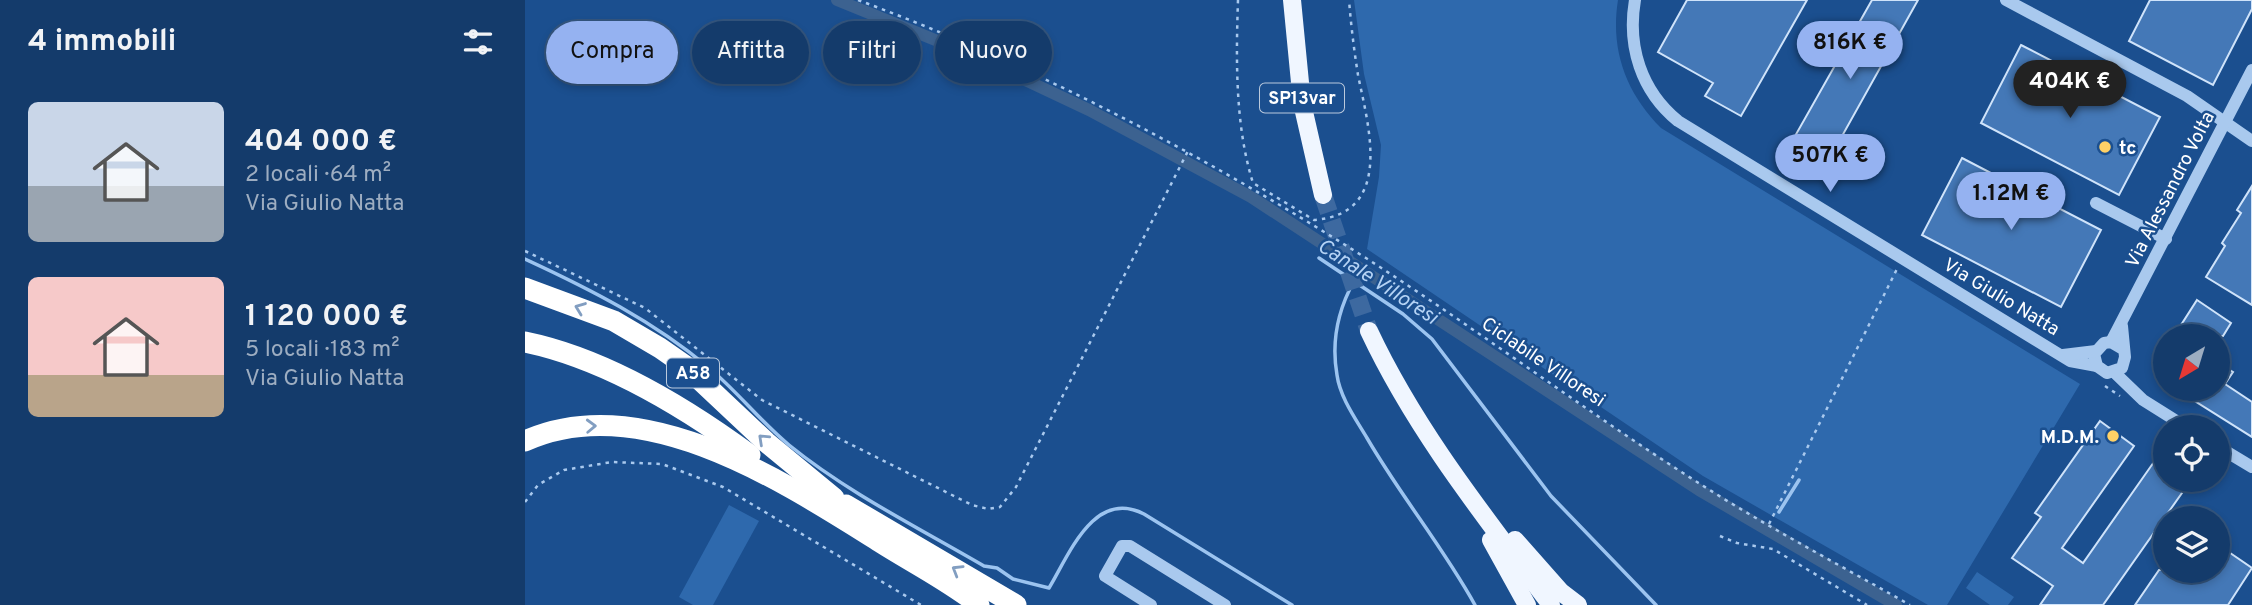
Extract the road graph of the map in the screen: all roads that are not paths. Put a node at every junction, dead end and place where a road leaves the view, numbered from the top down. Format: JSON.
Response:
{"nodes":[{"id":1,"x":1292,"y":0,"type":"edge"},
{"id":2,"x":1635,"y":0,"type":"edge"},
{"id":3,"x":2006,"y":0,"type":"edge"},
{"id":4,"x":2252,"y":70,"type":"edge"},
{"id":5,"x":2225,"y":124,"type":"junction"},
{"id":6,"x":2252,"y":141,"type":"edge"},
{"id":7,"x":1323,"y":195,"type":"tunnel mouth"},
{"id":8,"x":2096,"y":203,"type":"dead end"},
{"id":9,"x":2166,"y":239,"type":"junction"},
{"id":10,"x":525,"y":288,"type":"edge"},
{"id":11,"x":2122,"y":325,"type":"junction"},
{"id":12,"x":1369,"y":331,"type":"tunnel mouth"},
{"id":13,"x":525,"y":342,"type":"edge"},
{"id":14,"x":2111,"y":342,"type":"junction"},
{"id":15,"x":2123,"y":349,"type":"junction"},
{"id":16,"x":2096,"y":351,"type":"junction"},
{"id":17,"x":2063,"y":355,"type":"junction"},
{"id":18,"x":2097,"y":366,"type":"junction"},
{"id":19,"x":2118,"y":370,"type":"junction"},
{"id":20,"x":2168,"y":415,"type":"edge"},
{"id":21,"x":525,"y":441,"type":"edge"},
{"id":22,"x":745,"y":451,"type":"junction"},
{"id":23,"x":2230,"y":454,"type":"edge"},
{"id":24,"x":2252,"y":467,"type":"edge"},
{"id":25,"x":1463,"y":488,"type":"junction"},
{"id":26,"x":834,"y":498,"type":"junction"},
{"id":27,"x":811,"y":499,"type":"junction"},
{"id":28,"x":979,"y":605,"type":"edge"},
{"id":29,"x":1016,"y":605,"type":"edge"},
{"id":30,"x":1151,"y":605,"type":"edge"},
{"id":31,"x":1225,"y":605,"type":"edge"},
{"id":32,"x":1527,"y":605,"type":"edge"},
{"id":33,"x":1551,"y":605,"type":"edge"},
{"id":34,"x":1578,"y":605,"type":"edge"}],
"edges":[{"from":1,"to":7,"type":"main road","number":"SP13var"},
{"from":2,"to":17,"type":"street","name":"Via Giulio Natta"},
{"from":3,"to":5,"type":"street"},
{"from":4,"to":5,"type":"street","name":"Via Alessandro Volta"},
{"from":5,"to":6,"type":"street"},
{"from":5,"to":9,"type":"street","name":"Via Alessandro Volta"},
{"from":8,"to":9,"type":"street"},
{"from":9,"to":11,"type":"street","name":"Via Alessandro Volta"},
{"from":26,"to":10,"type":"highway","number":"A58","one_way":true},
{"from":11,"to":14,"type":"street","name":"Via Alessandro Volta"},
{"from":11,"to":15,"type":"street"},
{"from":12,"to":25,"type":"main road"},
{"from":13,"to":22,"type":"highway","number":"A58"},
{"from":14,"to":15,"type":"street"},
{"from":14,"to":16,"type":"street"},
{"from":15,"to":19,"type":"street"},
{"from":16,"to":17,"type":"street","name":"Via Giulio Natta"},
{"from":16,"to":18,"type":"street"},
{"from":17,"to":18,"type":"street","name":"Via Giulio Natta"},
{"from":18,"to":19,"type":"street"},
{"from":19,"to":20,"type":"street"},
{"from":21,"to":27,"type":"highway","number":"A58","one_way":true},
{"from":22,"to":26,"type":"highway","number":"A58"},
{"from":22,"to":27,"type":"highway","number":"A58"},
{"from":23,"to":24,"type":"street"},
{"from":25,"to":32,"type":"main road"},
{"from":25,"to":33,"type":"main road"},
{"from":25,"to":34,"type":"main road"},
{"from":29,"to":26,"type":"highway","number":"A58","one_way":true},
{"from":27,"to":28,"type":"highway","number":"A58"},
{"from":30,"to":31,"type":"street"}]}
